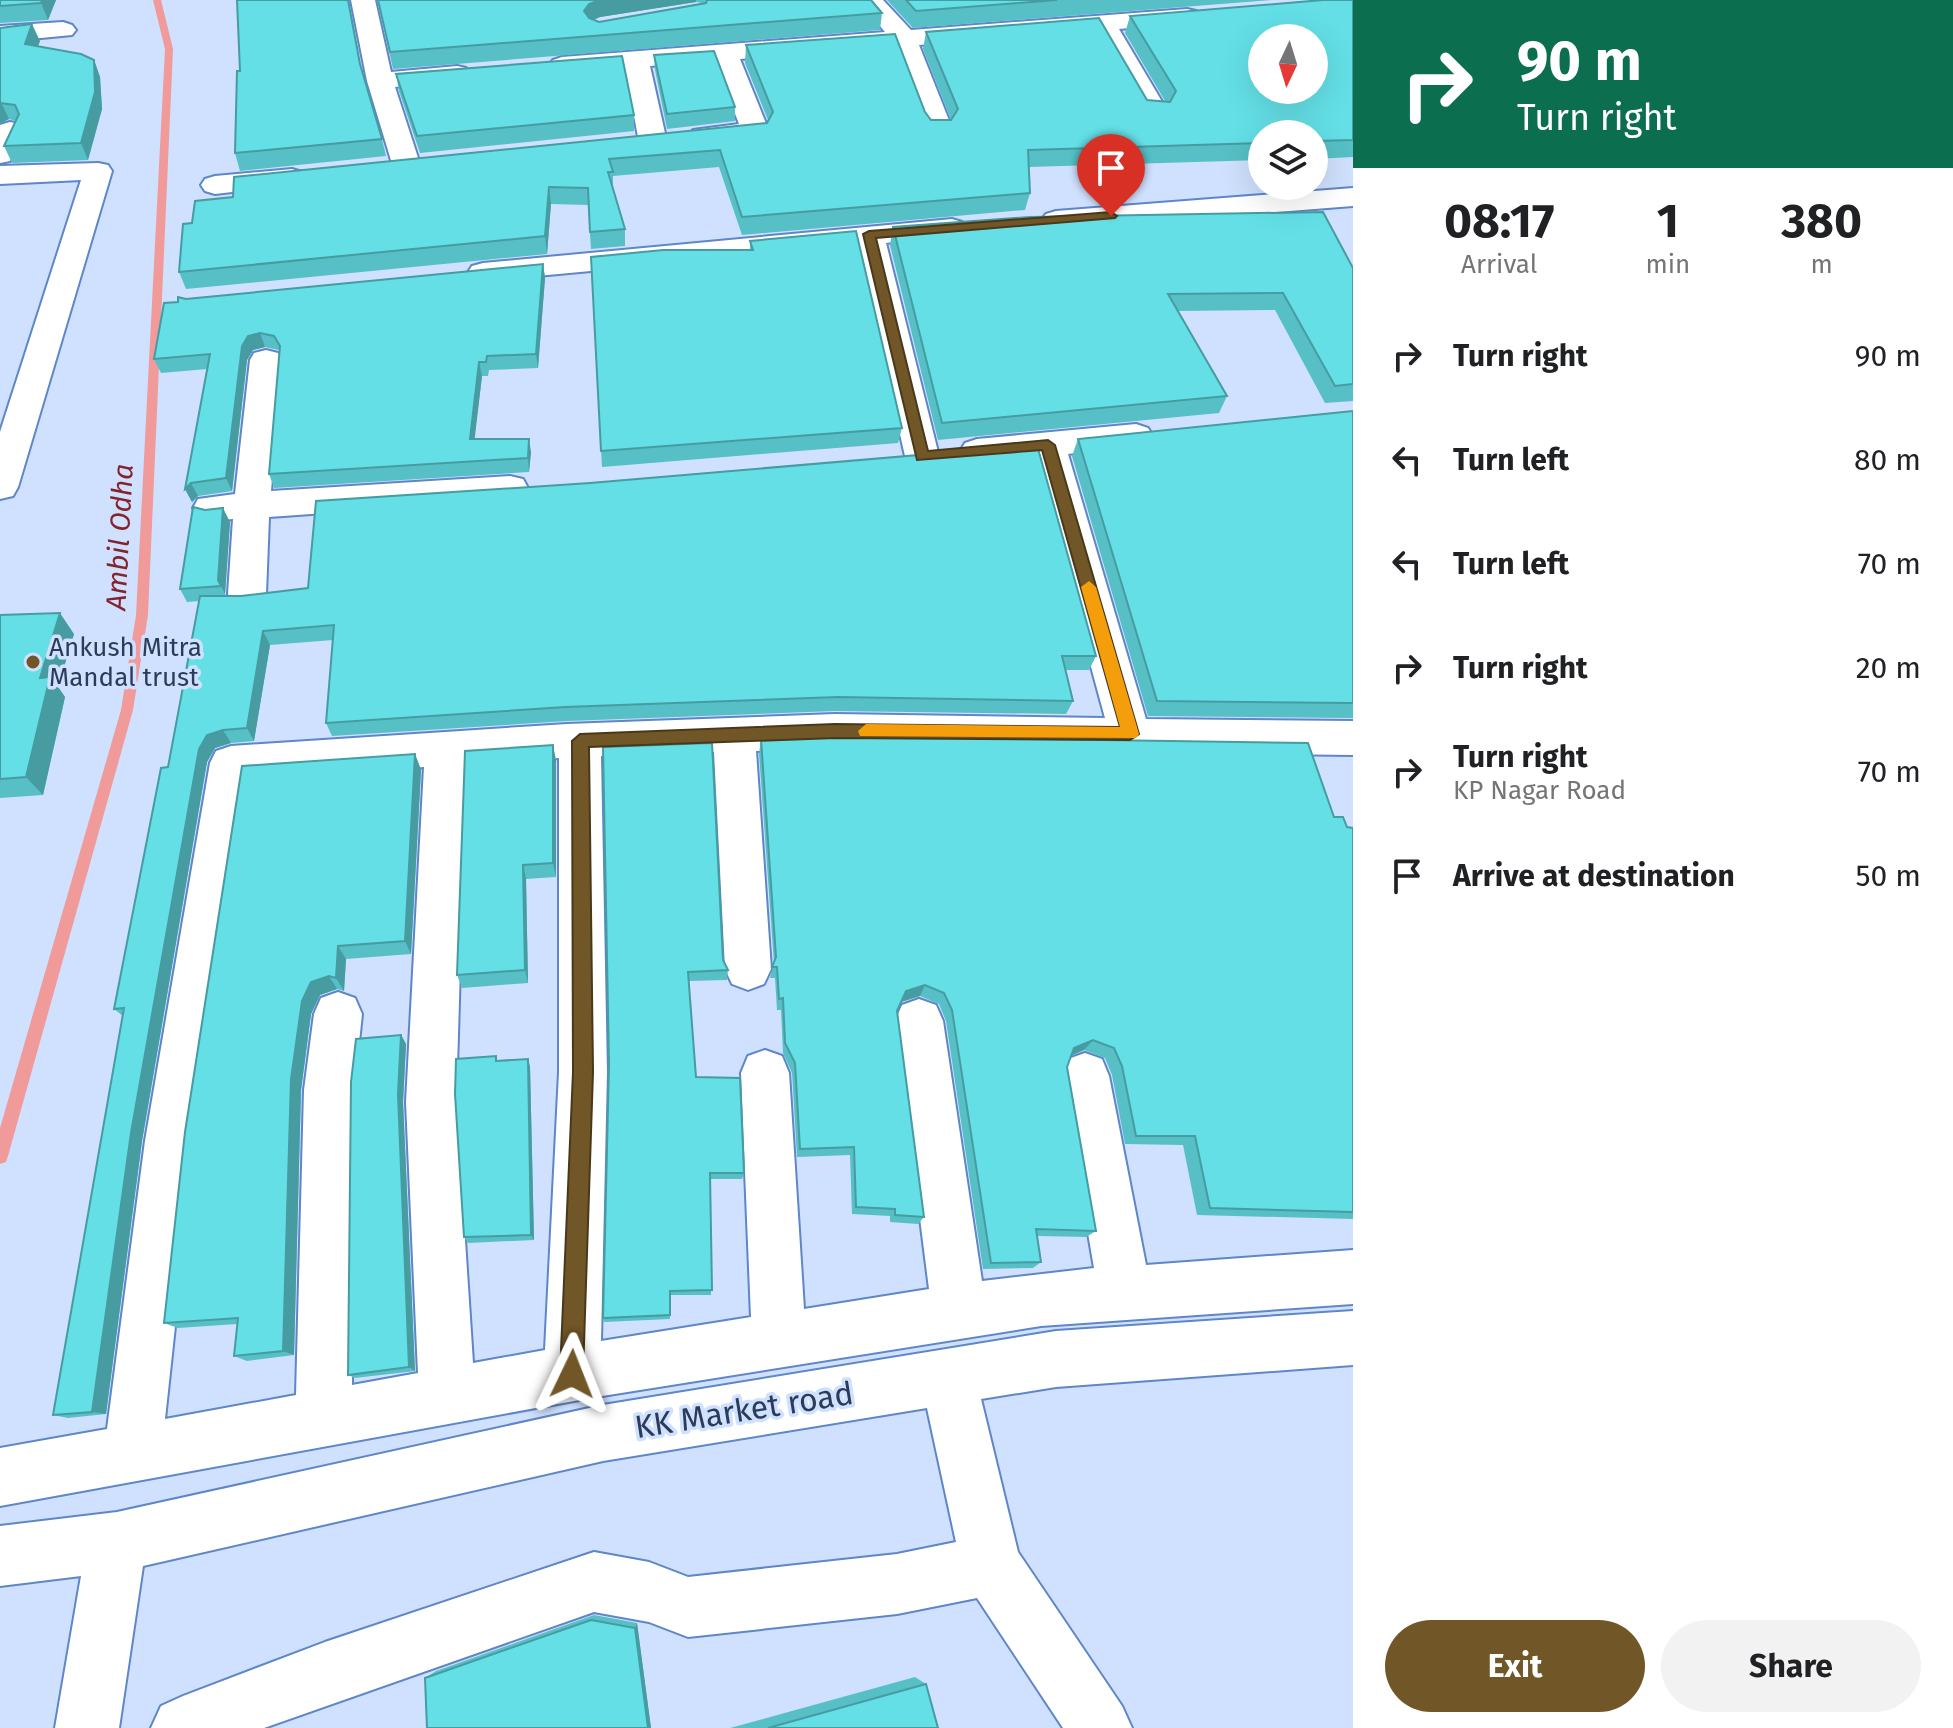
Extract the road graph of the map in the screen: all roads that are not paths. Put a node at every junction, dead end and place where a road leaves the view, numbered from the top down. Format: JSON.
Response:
{"nodes":[{"id":1,"x":363,"y":0,"type":"edge"},
{"id":2,"x":870,"y":0,"type":"edge"},
{"id":3,"x":1212,"y":14,"type":"edge"},
{"id":4,"x":1103,"y":22,"type":"junction"},
{"id":5,"x":740,"y":23,"type":"edge"},
{"id":6,"x":63,"y":30,"type":"dead end"},
{"id":7,"x":0,"y":34,"type":"edge"},
{"id":8,"x":903,"y":37,"type":"junction"},
{"id":9,"x":760,"y":49,"type":"junction"},
{"id":10,"x":622,"y":52,"type":"junction"},
{"id":11,"x":725,"y":52,"type":"junction"},
{"id":12,"x":532,"y":68,"type":"edge"},
{"id":13,"x":487,"y":72,"type":"edge"},
{"id":14,"x":380,"y":81,"type":"junction"},
{"id":15,"x":1154,"y":110,"type":"edge"},
{"id":16,"x":938,"y":128,"type":"edge"},
{"id":17,"x":653,"y":142,"type":"junction"},
{"id":18,"x":622,"y":145,"type":"edge"},
{"id":19,"x":438,"y":164,"type":"edge"},
{"id":20,"x":407,"y":167,"type":"junction"},
{"id":21,"x":377,"y":170,"type":"edge"},
{"id":22,"x":0,"y":175,"type":"edge"},
{"id":23,"x":318,"y":175,"type":"edge"},
{"id":24,"x":215,"y":185,"type":"dead end"},
{"id":25,"x":1353,"y":197,"type":"edge"},
{"id":26,"x":1025,"y":222,"type":"edge"},
{"id":27,"x":979,"y":226,"type":"edge"},
{"id":28,"x":869,"y":234,"type":"junction"},
{"id":29,"x":461,"y":274,"type":"edge"},
{"id":30,"x":266,"y":360,"type":"dead end"},
{"id":31,"x":1173,"y":432,"type":"edge"},
{"id":32,"x":1048,"y":445,"type":"junction"},
{"id":33,"x":545,"y":486,"type":"edge"},
{"id":34,"x":0,"y":487,"type":"edge"},
{"id":35,"x":252,"y":505,"type":"junction"},
{"id":36,"x":211,"y":508,"type":"edge"},
{"id":37,"x":247,"y":594,"type":"edge"},
{"id":38,"x":1130,"y":734,"type":"junction"},
{"id":39,"x":734,"y":735,"type":"junction"},
{"id":40,"x":1353,"y":738,"type":"edge"},
{"id":41,"x":580,"y":741,"type":"junction"},
{"id":42,"x":446,"y":749,"type":"junction"},
{"id":43,"x":748,"y":969,"type":"dead end"},
{"id":44,"x":338,"y":1014,"type":"dead end"},
{"id":45,"x":919,"y":1021,"type":"dead end"},
{"id":46,"x":765,"y":1073,"type":"dead end"},
{"id":47,"x":1085,"y":1076,"type":"dead end"},
{"id":48,"x":1353,"y":1277,"type":"edge"},
{"id":49,"x":1125,"y":1293,"type":"junction"},
{"id":50,"x":959,"y":1312,"type":"junction"},
{"id":51,"x":1353,"y":1338,"type":"edge"},
{"id":52,"x":779,"y":1341,"type":"junction"},
{"id":53,"x":572,"y":1374,"type":"junction"},
{"id":54,"x":948,"y":1377,"type":"junction"},
{"id":55,"x":447,"y":1397,"type":"junction"},
{"id":56,"x":324,"y":1420,"type":"junction"},
{"id":57,"x":132,"y":1454,"type":"junction"},
{"id":58,"x":0,"y":1477,"type":"edge"},
{"id":59,"x":117,"y":1542,"type":"junction"},
{"id":60,"x":0,"y":1556,"type":"edge"},
{"id":61,"x":991,"y":1565,"type":"junction"},
{"id":62,"x":87,"y":1728,"type":"edge"},
{"id":63,"x":183,"y":1728,"type":"edge"},
{"id":64,"x":1100,"y":1728,"type":"edge"}],
"edges":[{"from":1,"to":14,"type":"street"},
{"from":2,"to":8,"type":"street"},
{"from":3,"to":4,"type":"street"},
{"from":4,"to":8,"type":"street"},
{"from":4,"to":15,"type":"street"},
{"from":5,"to":9,"type":"street"},
{"from":6,"to":7,"type":"street"},
{"from":8,"to":9,"type":"street"},
{"from":8,"to":16,"type":"street"},
{"from":9,"to":11,"type":"street"},
{"from":10,"to":11,"type":"street"},
{"from":10,"to":12,"type":"street"},
{"from":10,"to":17,"type":"street"},
{"from":11,"to":17,"type":"street"},
{"from":13,"to":14,"type":"street"},
{"from":14,"to":20,"type":"street"},
{"from":17,"to":18,"type":"street"},
{"from":19,"to":20,"type":"street"},
{"from":20,"to":21,"type":"street"},
{"from":22,"to":34,"type":"street"},
{"from":23,"to":24,"type":"street"},
{"from":25,"to":26,"type":"street"},
{"from":27,"to":28,"type":"street"},
{"from":28,"to":29,"type":"street"},
{"from":28,"to":32,"type":"street"},
{"from":30,"to":35,"type":"street"},
{"from":31,"to":32,"type":"street"},
{"from":32,"to":38,"type":"street"},
{"from":33,"to":35,"type":"street"},
{"from":35,"to":36,"type":"street"},
{"from":35,"to":37,"type":"street"},
{"from":38,"to":39,"type":"street"},
{"from":38,"to":40,"type":"street"},
{"from":39,"to":41,"type":"street"},
{"from":39,"to":43,"type":"street"},
{"from":41,"to":42,"type":"street"},
{"from":41,"to":53,"type":"street"},
{"from":42,"to":55,"type":"street"},
{"from":42,"to":57,"type":"street"},
{"from":44,"to":56,"type":"street"},
{"from":45,"to":50,"type":"street"},
{"from":46,"to":52,"type":"street"},
{"from":47,"to":49,"type":"street"},
{"from":48,"to":49,"type":"street"},
{"from":49,"to":50,"type":"street"},
{"from":50,"to":52,"type":"street"},
{"from":51,"to":54,"type":"street","name":"KK Market road"},
{"from":52,"to":53,"type":"street"},
{"from":53,"to":55,"type":"street"},
{"from":54,"to":59,"type":"street","name":"KK Market road"},
{"from":54,"to":61,"type":"street"},
{"from":55,"to":56,"type":"street"},
{"from":56,"to":57,"type":"street"},
{"from":57,"to":58,"type":"street"},
{"from":59,"to":60,"type":"street","name":"KK Market road"},
{"from":59,"to":62,"type":"street"},
{"from":61,"to":63,"type":"street"},
{"from":61,"to":64,"type":"street"}]}
